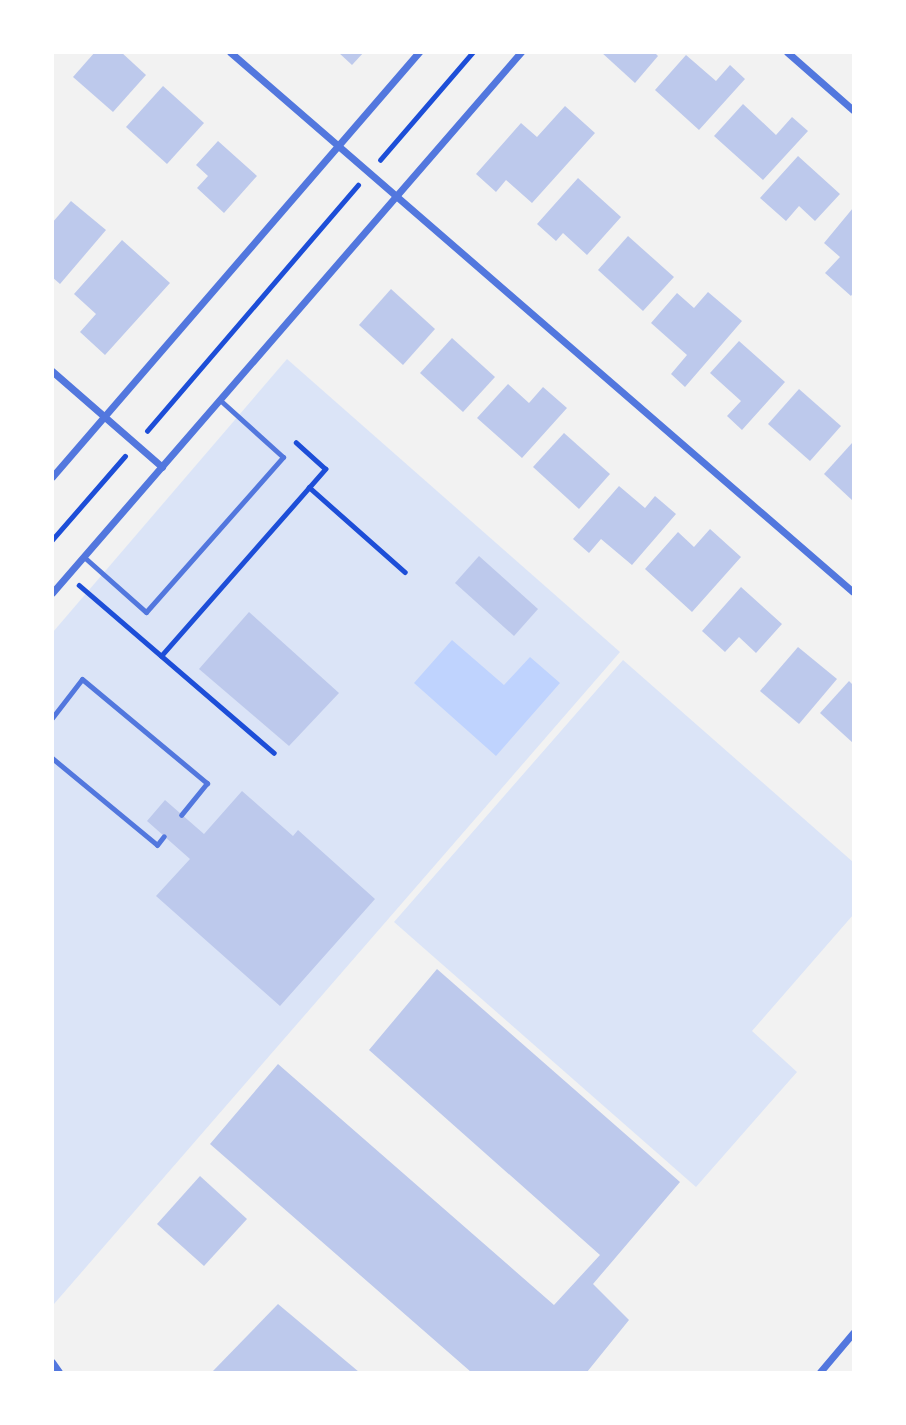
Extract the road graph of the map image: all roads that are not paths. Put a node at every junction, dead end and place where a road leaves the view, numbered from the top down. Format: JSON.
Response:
{"nodes":[{"id":1,"x":230,"y":52,"type":"edge"},
{"id":2,"x":419,"y":52,"type":"edge"},
{"id":3,"x":521,"y":52,"type":"edge"},
{"id":4,"x":787,"y":52,"type":"edge"},
{"id":5,"x":853,"y":110,"type":"edge"},
{"id":6,"x":338,"y":146,"type":"junction"},
{"id":7,"x":397,"y":195,"type":"junction"},
{"id":8,"x":52,"y":372,"type":"edge"},
{"id":9,"x":220,"y":400,"type":"junction"},
{"id":10,"x":104,"y":417,"type":"junction"},
{"id":11,"x":162,"y":467,"type":"junction"},
{"id":12,"x":52,"y":477,"type":"edge"},
{"id":13,"x":84,"y":557,"type":"junction"},
{"id":14,"x":853,"y":592,"type":"edge"},
{"id":15,"x":52,"y":593,"type":"edge"},
{"id":16,"x":52,"y":718,"type":"edge"},
{"id":17,"x":52,"y":758,"type":"edge"},
{"id":18,"x":181,"y":815,"type":"dead end"},
{"id":19,"x":164,"y":836,"type":"dead end"},
{"id":20,"x":853,"y":1333,"type":"edge"},
{"id":21,"x":52,"y":1362,"type":"edge"},
{"id":22,"x":59,"y":1373,"type":"edge"},
{"id":23,"x":820,"y":1373,"type":"edge"}],
"edges":[{"from":1,"to":6,"type":"street"},
{"from":2,"to":6,"type":"street"},
{"from":3,"to":7,"type":"street"},
{"from":4,"to":5,"type":"street"},
{"from":6,"to":7,"type":"street"},
{"from":6,"to":10,"type":"street"},
{"from":7,"to":9,"type":"street"},
{"from":7,"to":14,"type":"street"},
{"from":8,"to":10,"type":"street"},
{"from":9,"to":11,"type":"street"},
{"from":9,"to":13,"type":"lane"},
{"from":10,"to":11,"type":"street"},
{"from":10,"to":12,"type":"street"},
{"from":11,"to":13,"type":"street"},
{"from":13,"to":15,"type":"street"},
{"from":16,"to":18,"type":"lane"},
{"from":17,"to":19,"type":"lane"},
{"from":20,"to":23,"type":"street"},
{"from":21,"to":22,"type":"street"}]}
